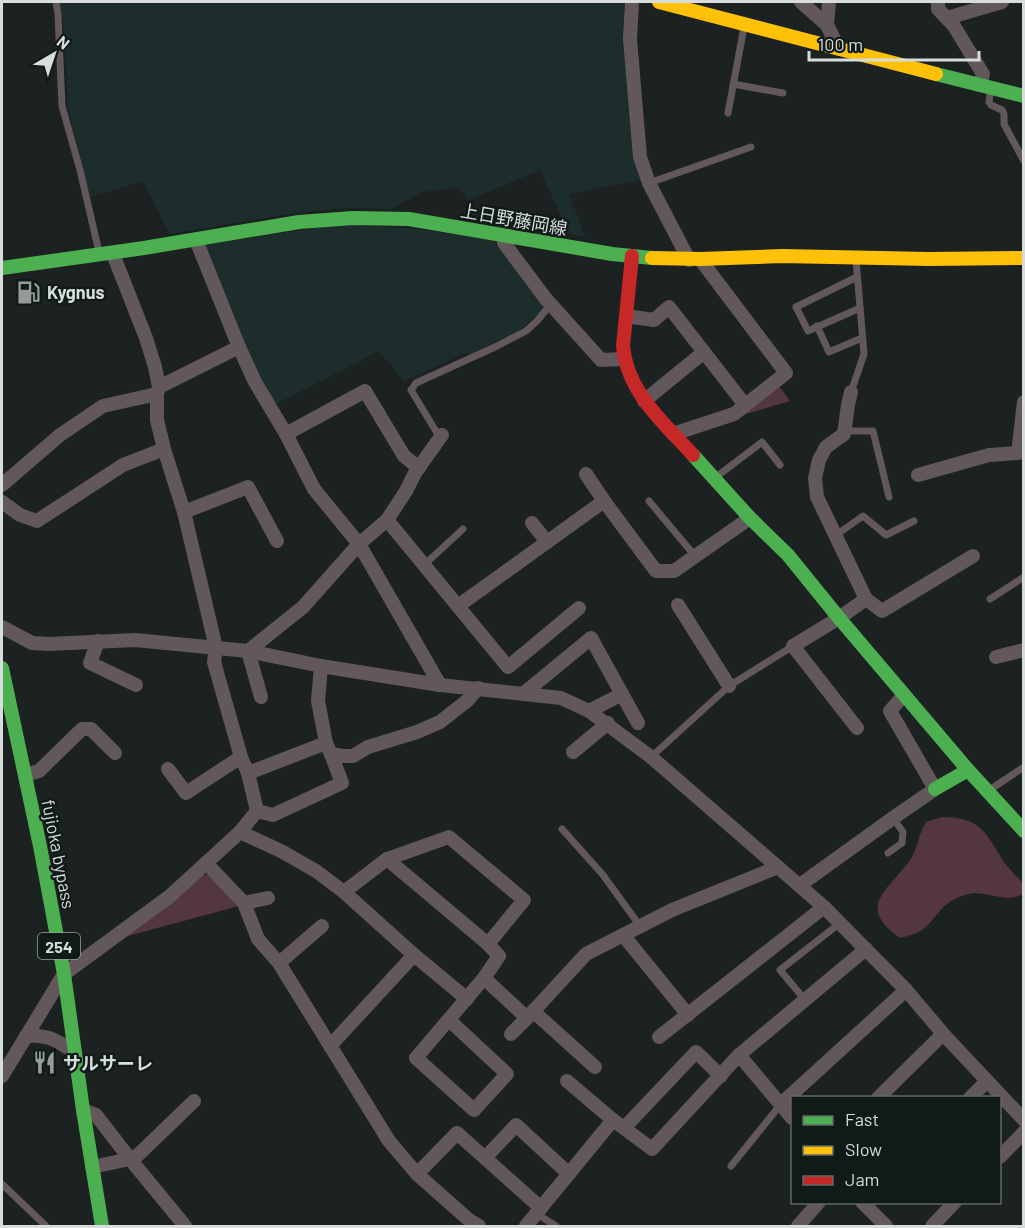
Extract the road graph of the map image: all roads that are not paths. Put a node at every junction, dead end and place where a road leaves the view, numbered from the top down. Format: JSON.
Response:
{"nodes":[{"id":1,"x":56,"y":2,"type":"edge"},
{"id":2,"x":632,"y":2,"type":"edge"},
{"id":3,"x":659,"y":2,"type":"edge"},
{"id":4,"x":801,"y":2,"type":"edge"},
{"id":5,"x":828,"y":2,"type":"edge"},
{"id":6,"x":938,"y":2,"type":"edge"},
{"id":7,"x":1002,"y":2,"type":"edge"},
{"id":8,"x":947,"y":18,"type":"junction"},
{"id":9,"x":745,"y":24,"type":"junction"},
{"id":10,"x":827,"y":25,"type":"junction"},
{"id":11,"x":839,"y":50,"type":"junction"},
{"id":12,"x":734,"y":84,"type":"junction"},
{"id":13,"x":986,"y":87,"type":"junction"},
{"id":14,"x":783,"y":93,"type":"dead end"},
{"id":15,"x":1023,"y":96,"type":"edge"},
{"id":16,"x":728,"y":113,"type":"dead end"},
{"id":17,"x":751,"y":147,"type":"dead end"},
{"id":18,"x":1023,"y":160,"type":"edge"},
{"id":19,"x":650,"y":183,"type":"junction"},
{"id":20,"x":504,"y":236,"type":"junction"},
{"id":21,"x":196,"y":240,"type":"junction"},
{"id":22,"x":106,"y":254,"type":"junction"},
{"id":23,"x":632,"y":256,"type":"junction"},
{"id":24,"x":856,"y":257,"type":"junction"},
{"id":25,"x":1023,"y":258,"type":"edge"},
{"id":26,"x":695,"y":259,"type":"junction"},
{"id":27,"x":2,"y":268,"type":"edge"},
{"id":28,"x":857,"y":277,"type":"junction"},
{"id":29,"x":551,"y":304,"type":"junction"},
{"id":30,"x":860,"y":308,"type":"junction"},
{"id":31,"x":626,"y":316,"type":"junction"},
{"id":32,"x":817,"y":326,"type":"junction"},
{"id":33,"x":862,"y":338,"type":"junction"},
{"id":34,"x":239,"y":347,"type":"junction"},
{"id":35,"x":704,"y":352,"type":"junction"},
{"id":36,"x":624,"y":359,"type":"junction"},
{"id":37,"x":158,"y":391,"type":"junction"},
{"id":38,"x":852,"y":392,"type":"joint"},
{"id":39,"x":644,"y":401,"type":"junction"},
{"id":40,"x":1023,"y":402,"type":"edge"},
{"id":41,"x":745,"y":405,"type":"junction"},
{"id":42,"x":844,"y":431,"type":"junction"},
{"id":43,"x":286,"y":434,"type":"junction"},
{"id":44,"x":673,"y":434,"type":"junction"},
{"id":45,"x":441,"y":436,"type":"joint"},
{"id":46,"x":164,"y":448,"type":"junction"},
{"id":47,"x":780,"y":465,"type":"dead end"},
{"id":48,"x":418,"y":468,"type":"junction"},
{"id":49,"x":586,"y":474,"type":"dead end"},
{"id":50,"x":918,"y":475,"type":"dead end"},
{"id":51,"x":714,"y":478,"type":"junction"},
{"id":52,"x":2,"y":485,"type":"edge"},
{"id":53,"x":889,"y":497,"type":"dead end"},
{"id":54,"x":604,"y":501,"type":"junction"},
{"id":55,"x":649,"y":501,"type":"dead end"},
{"id":56,"x":2,"y":502,"type":"edge"},
{"id":57,"x":184,"y":512,"type":"junction"},
{"id":58,"x":750,"y":518,"type":"junction"},
{"id":59,"x":387,"y":520,"type":"junction"},
{"id":60,"x":914,"y":521,"type":"dead end"},
{"id":61,"x":532,"y":523,"type":"dead end"},
{"id":62,"x":463,"y":529,"type":"dead end"},
{"id":63,"x":836,"y":535,"type":"junction"},
{"id":64,"x":277,"y":541,"type":"dead end"},
{"id":65,"x":547,"y":542,"type":"junction"},
{"id":66,"x":359,"y":544,"type":"junction"},
{"id":67,"x":695,"y":556,"type":"junction"},
{"id":68,"x":973,"y":556,"type":"dead end"},
{"id":69,"x":424,"y":565,"type":"junction"},
{"id":70,"x":1023,"y":577,"type":"edge"},
{"id":71,"x":866,"y":598,"type":"junction"},
{"id":72,"x":990,"y":599,"type":"dead end"},
{"id":73,"x":678,"y":605,"type":"dead end"},
{"id":74,"x":458,"y":606,"type":"junction"},
{"id":75,"x":579,"y":608,"type":"dead end"},
{"id":76,"x":838,"y":618,"type":"junction"},
{"id":77,"x":2,"y":627,"type":"edge"},
{"id":78,"x":98,"y":641,"type":"junction"},
{"id":79,"x":793,"y":646,"type":"junction"},
{"id":80,"x":216,"y":648,"type":"junction"},
{"id":81,"x":248,"y":651,"type":"junction"},
{"id":82,"x":1023,"y":651,"type":"edge"},
{"id":83,"x":996,"y":657,"type":"dead end"},
{"id":84,"x":321,"y":666,"type":"junction"},
{"id":85,"x":2,"y":668,"type":"edge"},
{"id":86,"x":136,"y":685,"type":"dead end"},
{"id":87,"x":440,"y":685,"type":"junction"},
{"id":88,"x":729,"y":686,"type":"junction"},
{"id":89,"x":478,"y":688,"type":"junction"},
{"id":90,"x":523,"y":694,"type":"junction"},
{"id":91,"x":622,"y":694,"type":"junction"},
{"id":92,"x":904,"y":695,"type":"junction"},
{"id":93,"x":261,"y":697,"type":"dead end"},
{"id":94,"x":589,"y":711,"type":"junction"},
{"id":95,"x":608,"y":723,"type":"junction"},
{"id":96,"x":638,"y":723,"type":"dead end"},
{"id":97,"x":857,"y":728,"type":"dead end"},
{"id":98,"x":328,"y":748,"type":"junction"},
{"id":99,"x":573,"y":752,"type":"dead end"},
{"id":100,"x":115,"y":753,"type":"dead end"},
{"id":101,"x":241,"y":757,"type":"junction"},
{"id":102,"x":651,"y":758,"type":"junction"},
{"id":103,"x":1023,"y":767,"type":"edge"},
{"id":104,"x":168,"y":769,"type":"dead end"},
{"id":105,"x":968,"y":770,"type":"junction"},
{"id":106,"x":248,"y":773,"type":"junction"},
{"id":107,"x":25,"y":775,"type":"junction"},
{"id":108,"x":935,"y":789,"type":"junction"},
{"id":109,"x":988,"y":791,"type":"junction"},
{"id":110,"x":257,"y":811,"type":"junction"},
{"id":111,"x":893,"y":818,"type":"junction"},
{"id":112,"x":562,"y":829,"type":"dead end"},
{"id":113,"x":1023,"y":831,"type":"edge"},
{"id":114,"x":240,"y":832,"type":"junction"},
{"id":115,"x":888,"y":853,"type":"dead end"},
{"id":116,"x":387,"y":859,"type":"junction"},
{"id":117,"x":206,"y":863,"type":"junction"},
{"id":118,"x":778,"y":867,"type":"junction"},
{"id":119,"x":801,"y":885,"type":"junction"},
{"id":120,"x":344,"y":892,"type":"junction"},
{"id":121,"x":268,"y":898,"type":"dead end"},
{"id":122,"x":244,"y":903,"type":"junction"},
{"id":123,"x":824,"y":907,"type":"junction"},
{"id":124,"x":840,"y":923,"type":"junction"},
{"id":125,"x":322,"y":926,"type":"dead end"},
{"id":126,"x":640,"y":926,"type":"junction"},
{"id":127,"x":623,"y":935,"type":"junction"},
{"id":128,"x":488,"y":944,"type":"junction"},
{"id":129,"x":866,"y":949,"type":"junction"},
{"id":130,"x":414,"y":955,"type":"junction"},
{"id":131,"x":279,"y":963,"type":"junction"},
{"id":132,"x":64,"y":974,"type":"junction"},
{"id":133,"x":484,"y":978,"type":"junction"},
{"id":134,"x":906,"y":990,"type":"junction"},
{"id":135,"x":467,"y":999,"type":"junction"},
{"id":136,"x":805,"y":1001,"type":"junction"},
{"id":137,"x":530,"y":1015,"type":"junction"},
{"id":138,"x":688,"y":1015,"type":"junction"},
{"id":139,"x":449,"y":1020,"type":"junction"},
{"id":140,"x":511,"y":1034,"type":"dead end"},
{"id":141,"x":943,"y":1034,"type":"junction"},
{"id":142,"x":26,"y":1036,"type":"junction"},
{"id":143,"x":659,"y":1037,"type":"dead end"},
{"id":144,"x":330,"y":1046,"type":"junction"},
{"id":145,"x":75,"y":1052,"type":"junction"},
{"id":146,"x":739,"y":1055,"type":"junction"},
{"id":147,"x":595,"y":1067,"type":"dead end"},
{"id":148,"x":2,"y":1076,"type":"edge"},
{"id":149,"x":721,"y":1076,"type":"junction"},
{"id":150,"x":567,"y":1081,"type":"dead end"},
{"id":151,"x":987,"y":1081,"type":"junction"},
{"id":152,"x":880,"y":1096,"type":"edge"},
{"id":153,"x":972,"y":1096,"type":"edge"},
{"id":154,"x":1001,"y":1096,"type":"edge"},
{"id":155,"x":1001,"y":1096,"type":"edge"},
{"id":156,"x":194,"y":1101,"type":"dead end"},
{"id":157,"x":781,"y":1104,"type":"junction"},
{"id":158,"x":83,"y":1110,"type":"junction"},
{"id":159,"x":791,"y":1117,"type":"edge"},
{"id":160,"x":1023,"y":1120,"type":"edge"},
{"id":161,"x":618,"y":1124,"type":"junction"},
{"id":162,"x":1023,"y":1132,"type":"edge"},
{"id":163,"x":1001,"y":1155,"type":"edge"},
{"id":164,"x":485,"y":1158,"type":"junction"},
{"id":165,"x":130,"y":1159,"type":"junction"},
{"id":166,"x":731,"y":1166,"type":"dead end"},
{"id":167,"x":93,"y":1167,"type":"junction"},
{"id":168,"x":417,"y":1174,"type":"junction"},
{"id":169,"x":569,"y":1174,"type":"junction"},
{"id":170,"x":2,"y":1184,"type":"edge"},
{"id":171,"x":818,"y":1204,"type":"edge"},
{"id":172,"x":863,"y":1204,"type":"edge"},
{"id":173,"x":954,"y":1204,"type":"edge"},
{"id":174,"x":539,"y":1211,"type":"junction"},
{"id":175,"x":470,"y":1224,"type":"edge"},
{"id":176,"x":46,"y":1227,"type":"edge"},
{"id":177,"x":102,"y":1227,"type":"edge"},
{"id":178,"x":185,"y":1227,"type":"edge"},
{"id":179,"x":526,"y":1227,"type":"edge"},
{"id":180,"x":556,"y":1227,"type":"edge"},
{"id":181,"x":798,"y":1227,"type":"edge"},
{"id":182,"x":886,"y":1227,"type":"edge"},
{"id":183,"x":932,"y":1227,"type":"edge"}],
"edges":[{"from":1,"to":22,"type":"lane"},
{"from":2,"to":19,"type":"street"},
{"from":3,"to":9,"type":"main road"},
{"from":4,"to":10,"type":"street"},
{"from":5,"to":10,"type":"street"},
{"from":6,"to":8,"type":"street"},
{"from":7,"to":8,"type":"street"},
{"from":8,"to":13,"type":"street"},
{"from":9,"to":11,"type":"main road"},
{"from":9,"to":12,"type":"lane"},
{"from":10,"to":11,"type":"street"},
{"from":11,"to":13,"type":"main road"},
{"from":12,"to":14,"type":"lane"},
{"from":12,"to":16,"type":"lane"},
{"from":13,"to":15,"type":"main road"},
{"from":13,"to":18,"type":"lane"},
{"from":17,"to":19,"type":"lane"},
{"from":19,"to":26,"type":"street"},
{"from":20,"to":21,"type":"main road","name":"上日野藤岡線"},
{"from":20,"to":23,"type":"main road","name":"上日野藤岡線"},
{"from":20,"to":29,"type":"street"},
{"from":21,"to":22,"type":"main road","name":"上日野藤岡線"},
{"from":21,"to":34,"type":"street"},
{"from":22,"to":27,"type":"main road","name":"上日野藤岡線"},
{"from":22,"to":37,"type":"street"},
{"from":23,"to":26,"type":"main road","name":"上日野藤岡線"},
{"from":23,"to":31,"type":"main road"},
{"from":24,"to":25,"type":"main road","name":"上日野藤岡線"},
{"from":24,"to":26,"type":"main road","name":"上日野藤岡線"},
{"from":24,"to":28,"type":"lane"},
{"from":26,"to":41,"type":"street"},
{"from":28,"to":30,"type":"lane"},
{"from":28,"to":32,"type":"lane"},
{"from":29,"to":36,"type":"street"},
{"from":29,"to":45,"type":"lane"},
{"from":30,"to":32,"type":"lane"},
{"from":30,"to":33,"type":"lane"},
{"from":31,"to":35,"type":"street"},
{"from":31,"to":36,"type":"main road"},
{"from":32,"to":33,"type":"lane"},
{"from":33,"to":38,"type":"lane"},
{"from":34,"to":37,"type":"street"},
{"from":34,"to":43,"type":"street"},
{"from":35,"to":39,"type":"street"},
{"from":35,"to":41,"type":"street"},
{"from":36,"to":39,"type":"main road"},
{"from":37,"to":46,"type":"street"},
{"from":37,"to":52,"type":"street"},
{"from":38,"to":42,"type":"street"},
{"from":39,"to":44,"type":"main road"},
{"from":40,"to":50,"type":"street"},
{"from":41,"to":44,"type":"street"},
{"from":42,"to":53,"type":"lane"},
{"from":42,"to":63,"type":"street"},
{"from":43,"to":48,"type":"street"},
{"from":43,"to":66,"type":"street"},
{"from":44,"to":51,"type":"main road"},
{"from":45,"to":48,"type":"street"},
{"from":46,"to":56,"type":"street"},
{"from":46,"to":57,"type":"street"},
{"from":47,"to":51,"type":"lane"},
{"from":48,"to":59,"type":"street"},
{"from":49,"to":54,"type":"street"},
{"from":51,"to":58,"type":"main road"},
{"from":54,"to":65,"type":"street"},
{"from":54,"to":67,"type":"street"},
{"from":55,"to":67,"type":"lane"},
{"from":57,"to":64,"type":"street"},
{"from":57,"to":80,"type":"street"},
{"from":58,"to":67,"type":"street"},
{"from":58,"to":76,"type":"main road"},
{"from":59,"to":66,"type":"street"},
{"from":59,"to":69,"type":"street"},
{"from":60,"to":63,"type":"lane"},
{"from":61,"to":65,"type":"street"},
{"from":62,"to":69,"type":"lane"},
{"from":63,"to":71,"type":"street"},
{"from":65,"to":74,"type":"street"},
{"from":66,"to":81,"type":"street"},
{"from":66,"to":87,"type":"street"},
{"from":68,"to":71,"type":"street"},
{"from":69,"to":74,"type":"street"},
{"from":70,"to":72,"type":"lane"},
{"from":71,"to":76,"type":"street"},
{"from":73,"to":88,"type":"street"},
{"from":74,"to":75,"type":"street"},
{"from":76,"to":79,"type":"street"},
{"from":76,"to":92,"type":"main road"},
{"from":77,"to":78,"type":"street"},
{"from":78,"to":80,"type":"street"},
{"from":78,"to":86,"type":"street"},
{"from":79,"to":88,"type":"lane"},
{"from":79,"to":97,"type":"street"},
{"from":80,"to":81,"type":"street"},
{"from":80,"to":101,"type":"street"},
{"from":81,"to":84,"type":"street"},
{"from":81,"to":93,"type":"street"},
{"from":82,"to":83,"type":"street"},
{"from":84,"to":87,"type":"street"},
{"from":84,"to":98,"type":"street"},
{"from":85,"to":107,"type":"main road","name":"fujioka bypass","number":"254"},
{"from":87,"to":89,"type":"street"},
{"from":88,"to":102,"type":"lane"},
{"from":89,"to":90,"type":"street"},
{"from":89,"to":98,"type":"street"},
{"from":90,"to":91,"type":"street"},
{"from":90,"to":94,"type":"street"},
{"from":91,"to":94,"type":"street"},
{"from":91,"to":96,"type":"street"},
{"from":92,"to":105,"type":"main road"},
{"from":92,"to":108,"type":"street"},
{"from":94,"to":95,"type":"street"},
{"from":95,"to":99,"type":"street"},
{"from":95,"to":102,"type":"street"},
{"from":98,"to":106,"type":"street"},
{"from":98,"to":110,"type":"street"},
{"from":100,"to":107,"type":"street"},
{"from":101,"to":104,"type":"street"},
{"from":101,"to":106,"type":"street"},
{"from":102,"to":118,"type":"street"},
{"from":103,"to":109,"type":"lane"},
{"from":105,"to":108,"type":"main road"},
{"from":105,"to":109,"type":"main road"},
{"from":106,"to":110,"type":"street"},
{"from":107,"to":132,"type":"main road","name":"fujioka bypass","number":"254"},
{"from":108,"to":111,"type":"street"},
{"from":109,"to":113,"type":"main road"},
{"from":110,"to":114,"type":"street"},
{"from":111,"to":115,"type":"lane"},
{"from":111,"to":119,"type":"street"},
{"from":112,"to":126,"type":"lane"},
{"from":114,"to":117,"type":"street"},
{"from":114,"to":120,"type":"street"},
{"from":116,"to":120,"type":"street"},
{"from":116,"to":128,"type":"street"},
{"from":116,"to":128,"type":"street"},
{"from":117,"to":122,"type":"street"},
{"from":117,"to":132,"type":"street"},
{"from":118,"to":119,"type":"street"},
{"from":118,"to":126,"type":"street"},
{"from":119,"to":123,"type":"street"},
{"from":120,"to":130,"type":"street"},
{"from":121,"to":122,"type":"street"},
{"from":122,"to":131,"type":"street"},
{"from":123,"to":124,"type":"street"},
{"from":123,"to":138,"type":"street"},
{"from":124,"to":129,"type":"street"},
{"from":124,"to":136,"type":"lane"},
{"from":125,"to":131,"type":"street"},
{"from":126,"to":127,"type":"street"},
{"from":127,"to":137,"type":"street"},
{"from":127,"to":138,"type":"street"},
{"from":128,"to":133,"type":"street"},
{"from":129,"to":134,"type":"street"},
{"from":129,"to":136,"type":"street"},
{"from":130,"to":135,"type":"street"},
{"from":130,"to":144,"type":"street"},
{"from":131,"to":144,"type":"street"},
{"from":132,"to":142,"type":"street"},
{"from":132,"to":145,"type":"main road","name":"fujioka bypass","number":"254"},
{"from":133,"to":135,"type":"street"},
{"from":133,"to":137,"type":"street"},
{"from":134,"to":141,"type":"street"},
{"from":134,"to":157,"type":"street"},
{"from":135,"to":139,"type":"street"},
{"from":136,"to":146,"type":"street"},
{"from":137,"to":140,"type":"street"},
{"from":137,"to":147,"type":"street"},
{"from":138,"to":143,"type":"street"},
{"from":139,"to":139,"type":"street"},
{"from":141,"to":151,"type":"street"},
{"from":141,"to":152,"type":"street"},
{"from":142,"to":145,"type":"street"},
{"from":142,"to":148,"type":"street"},
{"from":144,"to":168,"type":"street"},
{"from":145,"to":158,"type":"main road","name":"fujioka bypass","number":"254"},
{"from":146,"to":149,"type":"street"},
{"from":146,"to":157,"type":"street"},
{"from":149,"to":161,"type":"street"},
{"from":149,"to":161,"type":"street"},
{"from":150,"to":161,"type":"street"},
{"from":151,"to":153,"type":"street"},
{"from":151,"to":154,"type":"street"},
{"from":155,"to":160,"type":"street"},
{"from":156,"to":165,"type":"street"},
{"from":157,"to":159,"type":"street"},
{"from":157,"to":166,"type":"lane"},
{"from":158,"to":165,"type":"street"},
{"from":158,"to":167,"type":"main road","name":"fujioka bypass","number":"254"},
{"from":161,"to":169,"type":"street"},
{"from":162,"to":163,"type":"street"},
{"from":164,"to":168,"type":"street"},
{"from":164,"to":169,"type":"street"},
{"from":164,"to":174,"type":"street"},
{"from":165,"to":167,"type":"street"},
{"from":165,"to":178,"type":"street"},
{"from":167,"to":177,"type":"main road","name":"fujioka bypass","number":"254"},
{"from":168,"to":175,"type":"street"},
{"from":169,"to":174,"type":"street"},
{"from":170,"to":176,"type":"lane"},
{"from":171,"to":181,"type":"street"},
{"from":172,"to":182,"type":"street"},
{"from":173,"to":183,"type":"street"},
{"from":174,"to":179,"type":"street"},
{"from":174,"to":180,"type":"lane"}]}
